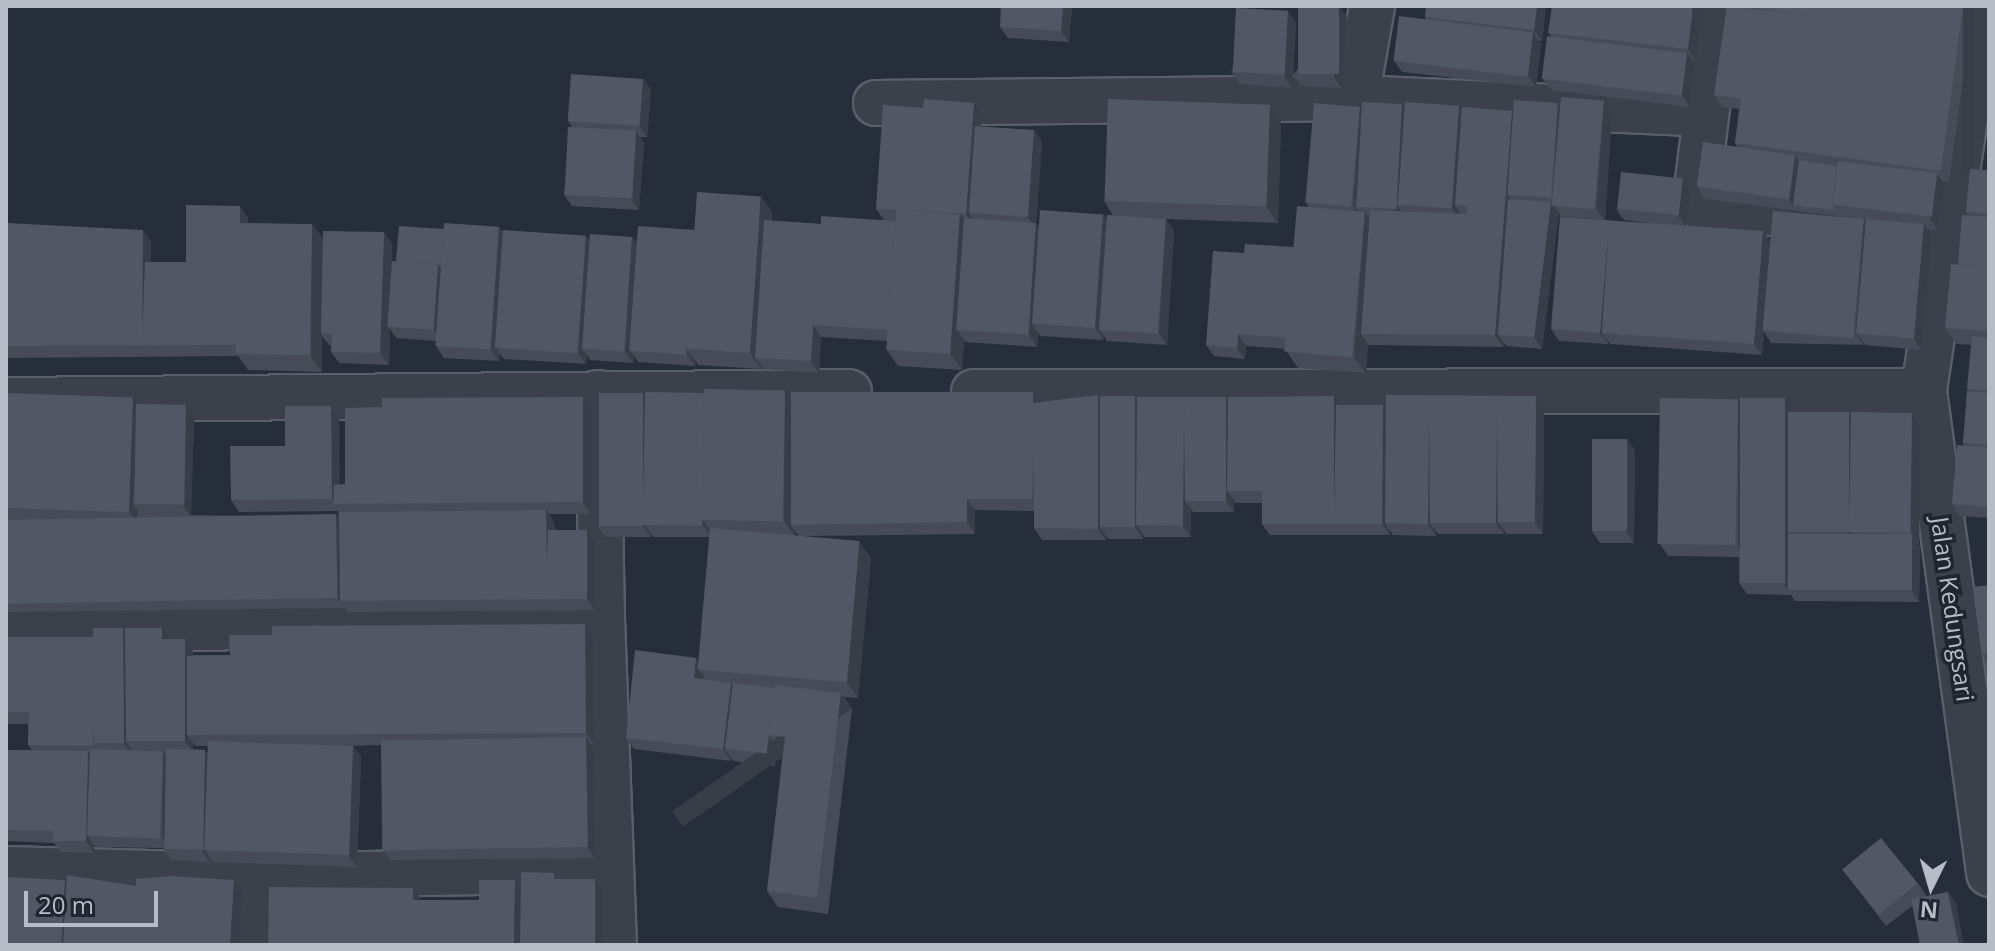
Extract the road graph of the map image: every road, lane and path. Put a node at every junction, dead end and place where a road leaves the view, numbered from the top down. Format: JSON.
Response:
{"nodes":[{"id":1,"x":1372,"y":6,"type":"edge"},
{"id":2,"x":1720,"y":6,"type":"edge"},
{"id":3,"x":1982,"y":6,"type":"edge"},
{"id":4,"x":1356,"y":98,"type":"junction"},
{"id":5,"x":876,"y":103,"type":"dead end"},
{"id":6,"x":1706,"y":114,"type":"junction"},
{"id":7,"x":1949,"y":234,"type":"junction"},
{"id":8,"x":1924,"y":391,"type":"junction"},
{"id":9,"x":885,"y":392,"type":"edge"},
{"id":10,"x":933,"y":392,"type":"edge"},
{"id":11,"x":598,"y":393,"type":"junction"},
{"id":12,"x":6,"y":400,"type":"edge"},
{"id":13,"x":602,"y":618,"type":"junction"},
{"id":14,"x":6,"y":633,"type":"edge"},
{"id":15,"x":6,"y":869,"type":"edge"},
{"id":16,"x":610,"y":870,"type":"junction"},
{"id":17,"x":1989,"y":874,"type":"edge"},
{"id":18,"x":250,"y":876,"type":"junction"},
{"id":19,"x":248,"y":945,"type":"edge"},
{"id":20,"x":614,"y":945,"type":"edge"}],
"edges":[{"from":1,"to":4,"type":"street"},
{"from":2,"to":6,"type":"street"},
{"from":3,"to":7,"type":"street","name":"Jalan Kedungsari"},
{"from":4,"to":5,"type":"street"},
{"from":4,"to":6,"type":"street"},
{"from":6,"to":7,"type":"street"},
{"from":7,"to":8,"type":"street","name":"Jalan Kedungsari"},
{"from":8,"to":10,"type":"street"},
{"from":8,"to":17,"type":"street","name":"Jalan Kedungsari"},
{"from":9,"to":11,"type":"street"},
{"from":11,"to":12,"type":"street"},
{"from":11,"to":13,"type":"street"},
{"from":13,"to":14,"type":"street"},
{"from":13,"to":16,"type":"street"},
{"from":15,"to":18,"type":"street"},
{"from":16,"to":18,"type":"street"},
{"from":16,"to":20,"type":"street"},
{"from":18,"to":19,"type":"street"}]}
